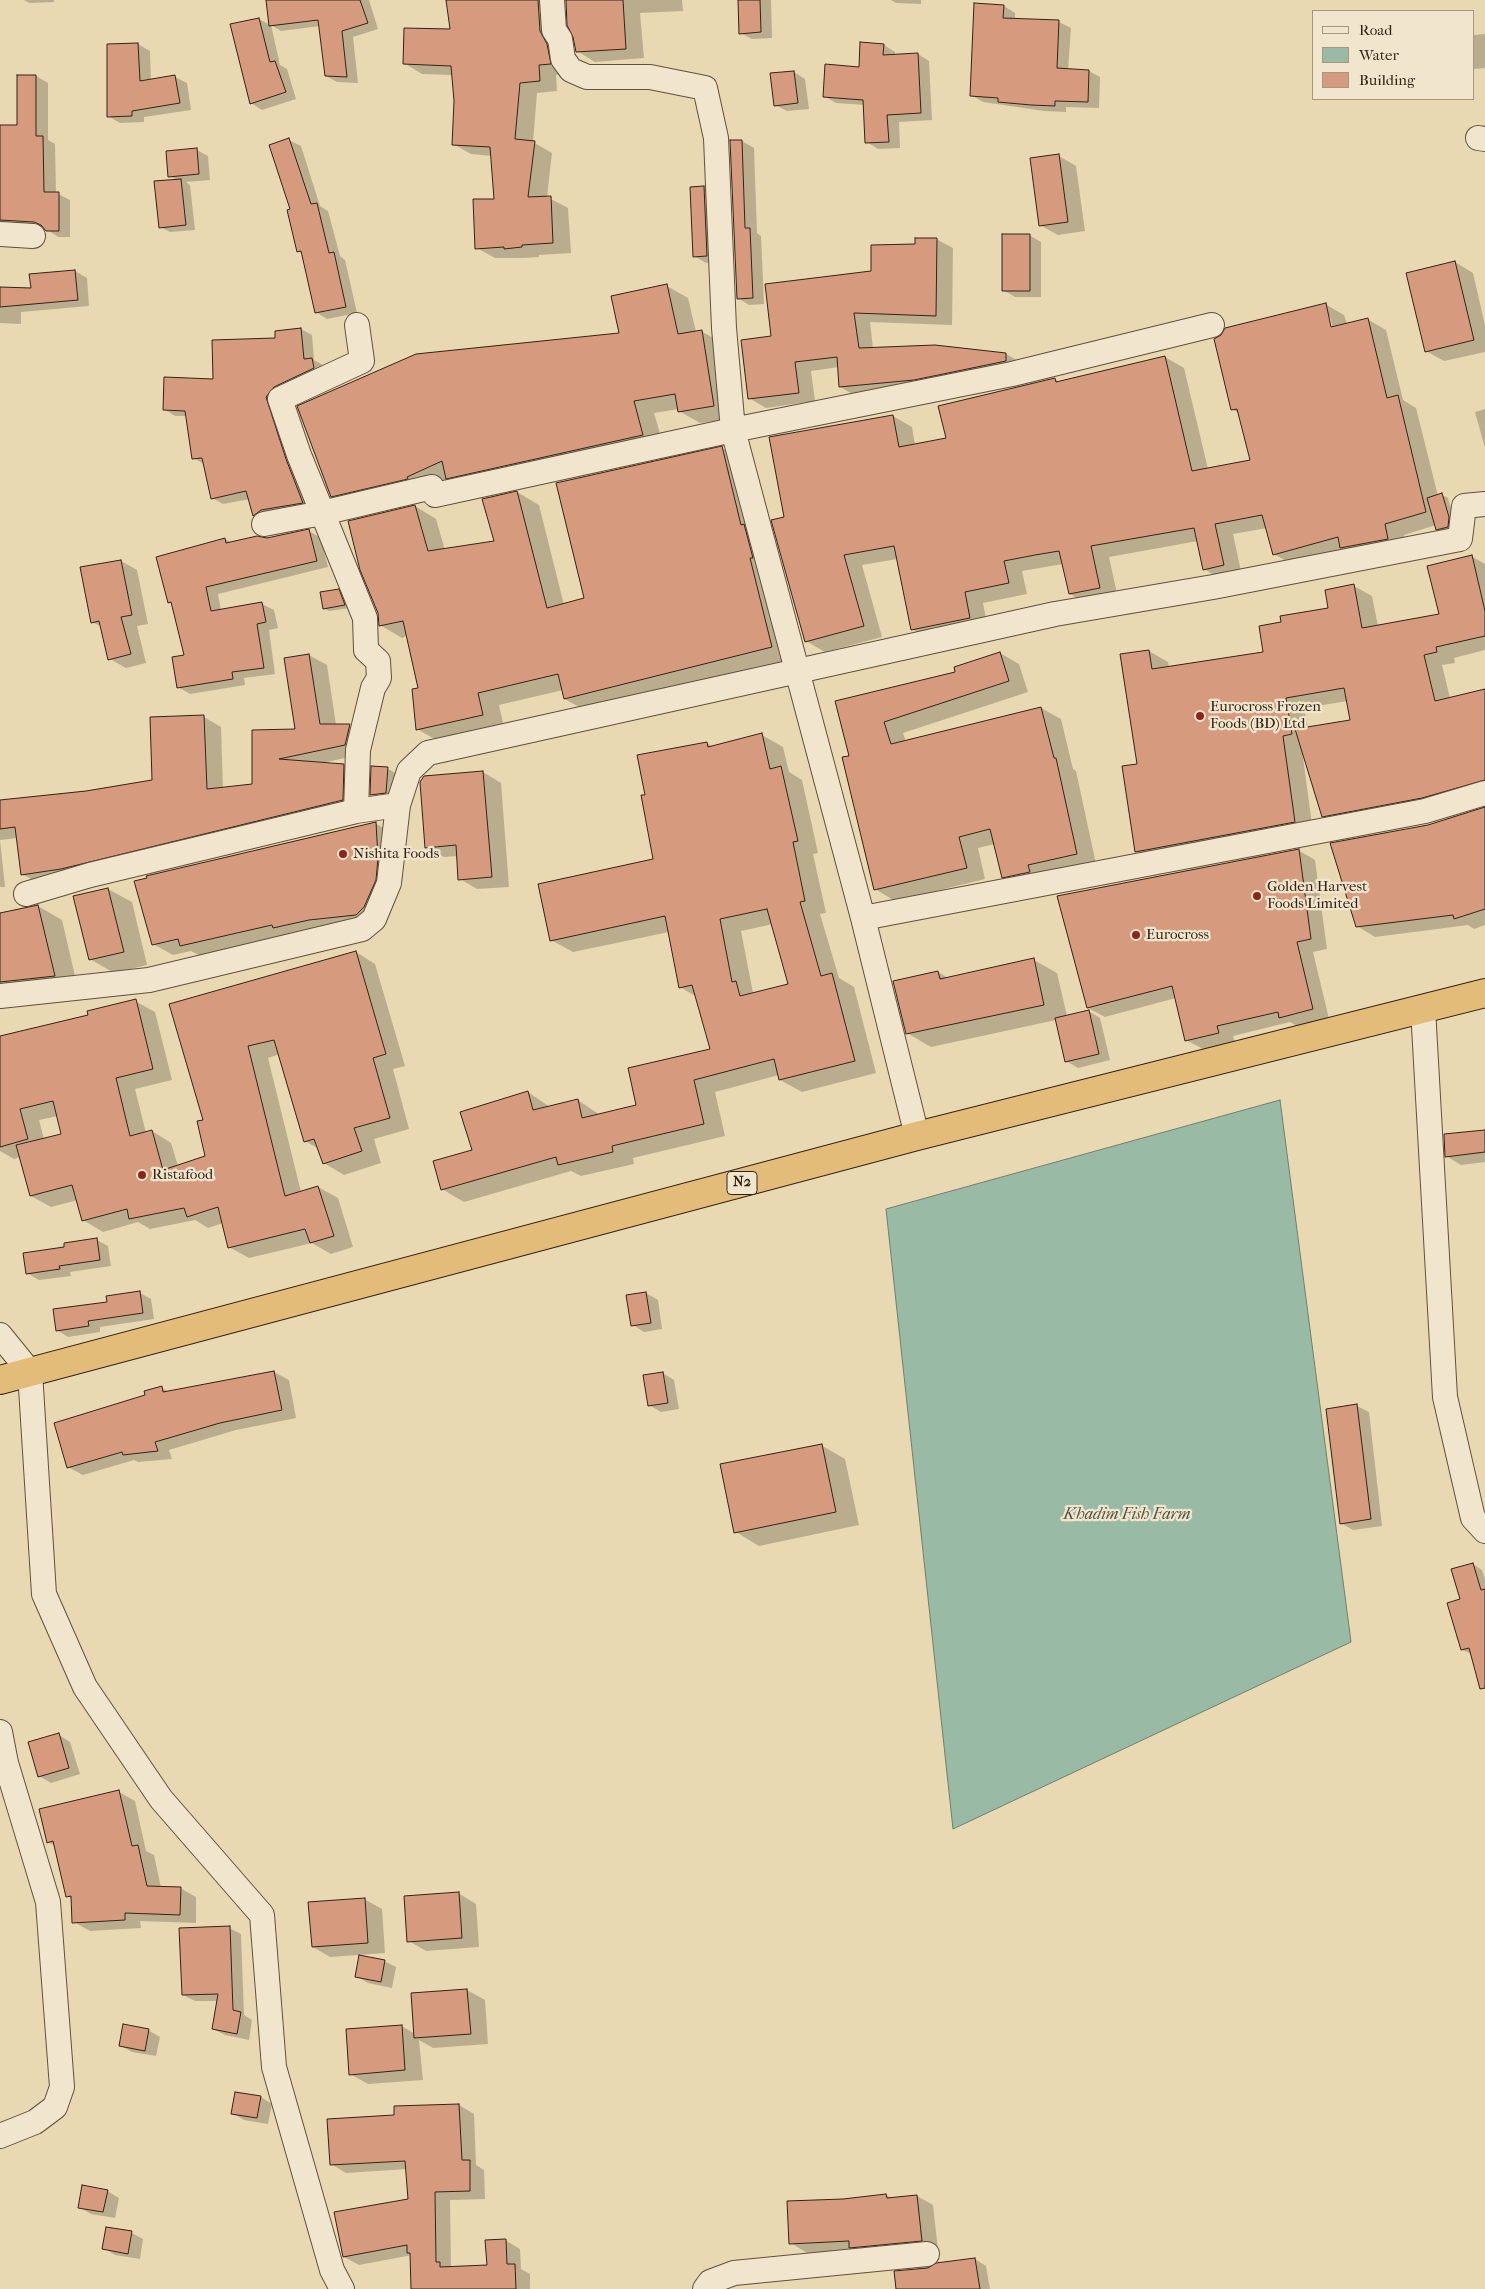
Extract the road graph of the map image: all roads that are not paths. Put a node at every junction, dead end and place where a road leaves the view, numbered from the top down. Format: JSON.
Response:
{"nodes":[{"id":1,"x":552,"y":0,"type":"edge"},
{"id":2,"x":0,"y":234,"type":"edge"},
{"id":3,"x":33,"y":236,"type":"dead end"},
{"id":4,"x":357,"y":325,"type":"dead end"},
{"id":5,"x":1212,"y":325,"type":"dead end"},
{"id":6,"x":733,"y":430,"type":"junction"},
{"id":7,"x":1485,"y":504,"type":"edge"},
{"id":8,"x":322,"y":513,"type":"junction"},
{"id":9,"x":264,"y":524,"type":"dead end"},
{"id":10,"x":797,"y":671,"type":"junction"},
{"id":11,"x":1485,"y":793,"type":"edge"},
{"id":12,"x":398,"y":805,"type":"junction"},
{"id":13,"x":356,"y":811,"type":"junction"},
{"id":14,"x":26,"y":894,"type":"dead end"},
{"id":15,"x":863,"y":918,"type":"junction"},
{"id":16,"x":1485,"y":993,"type":"edge"},
{"id":17,"x":0,"y":996,"type":"edge"},
{"id":18,"x":1422,"y":1009,"type":"junction"},
{"id":19,"x":917,"y":1136,"type":"junction"},
{"id":20,"x":0,"y":1335,"type":"edge"},
{"id":21,"x":30,"y":1372,"type":"junction"},
{"id":22,"x":0,"y":1380,"type":"edge"},
{"id":23,"x":1485,"y":1531,"type":"edge"},
{"id":24,"x":0,"y":1732,"type":"edge"},
{"id":25,"x":35,"y":2122,"type":"junction"},
{"id":26,"x":0,"y":2125,"type":"edge"},
{"id":27,"x":0,"y":2136,"type":"edge"},
{"id":28,"x":927,"y":2254,"type":"dead end"},
{"id":29,"x":776,"y":2279,"type":"edge"},
{"id":30,"x":342,"y":2289,"type":"edge"},
{"id":31,"x":706,"y":2289,"type":"edge"}],
"edges":[{"from":1,"to":6,"type":"street"},
{"from":2,"to":3,"type":"street"},
{"from":4,"to":8,"type":"street"},
{"from":5,"to":6,"type":"street"},
{"from":6,"to":8,"type":"street"},
{"from":6,"to":10,"type":"street"},
{"from":7,"to":10,"type":"street"},
{"from":8,"to":9,"type":"street"},
{"from":8,"to":13,"type":"street"},
{"from":10,"to":12,"type":"street"},
{"from":10,"to":15,"type":"street"},
{"from":11,"to":15,"type":"street"},
{"from":12,"to":13,"type":"street"},
{"from":12,"to":17,"type":"street"},
{"from":13,"to":14,"type":"street"},
{"from":15,"to":19,"type":"street"},
{"from":16,"to":18,"type":"highway","number":"N2"},
{"from":18,"to":19,"type":"highway","number":"N2"},
{"from":18,"to":23,"type":"street"},
{"from":19,"to":21,"type":"highway","number":"N2"},
{"from":20,"to":21,"type":"street"},
{"from":21,"to":22,"type":"highway","number":"N2"},
{"from":21,"to":30,"type":"street"},
{"from":24,"to":25,"type":"street"},
{"from":25,"to":26,"type":"street"},
{"from":25,"to":27,"type":"street"},
{"from":28,"to":29,"type":"street"},
{"from":29,"to":31,"type":"street"}]}
